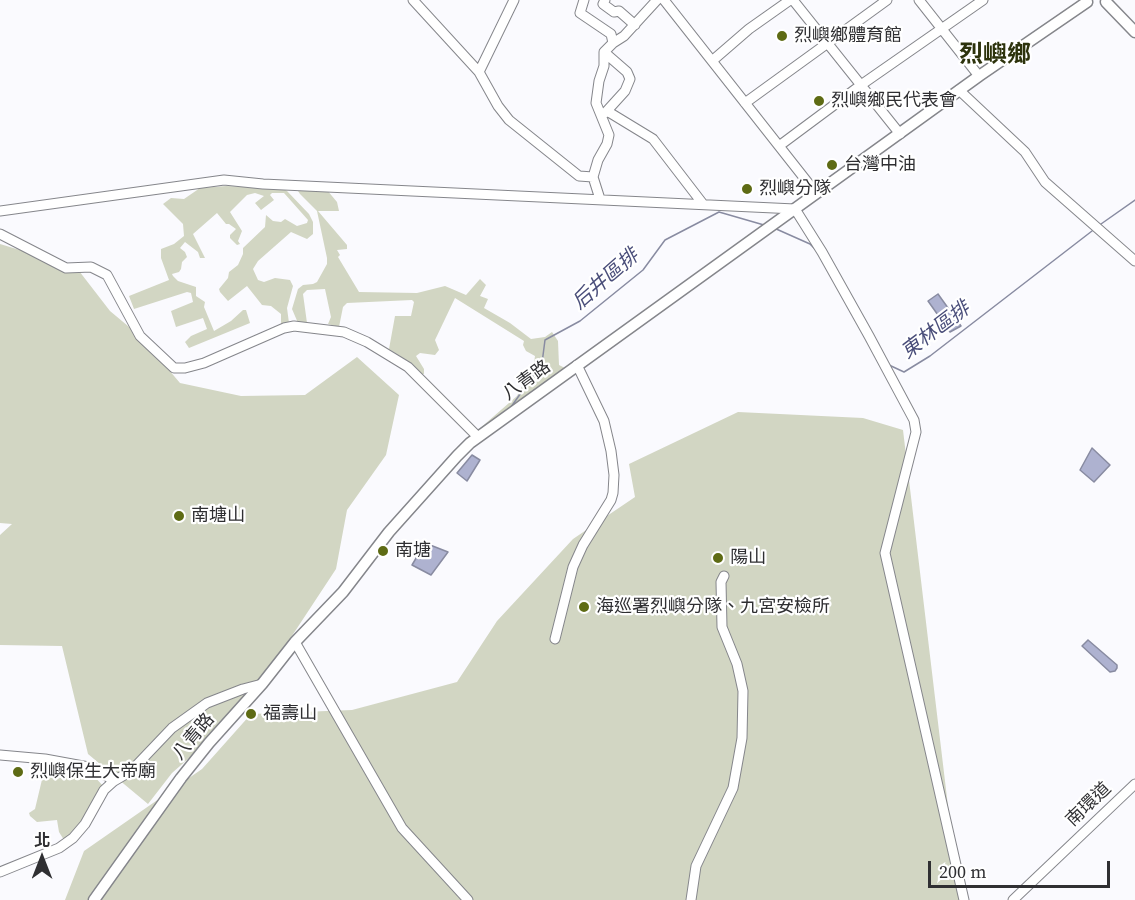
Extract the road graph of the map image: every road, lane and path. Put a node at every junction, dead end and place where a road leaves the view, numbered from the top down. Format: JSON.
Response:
{"nodes":[{"id":1,"x":413,"y":0,"type":"edge"},
{"id":2,"x":514,"y":0,"type":"edge"},
{"id":3,"x":584,"y":0,"type":"edge"},
{"id":4,"x":605,"y":0,"type":"edge"},
{"id":5,"x":657,"y":0,"type":"edge"},
{"id":6,"x":664,"y":0,"type":"edge"},
{"id":7,"x":791,"y":0,"type":"edge"},
{"id":8,"x":887,"y":0,"type":"edge"},
{"id":9,"x":920,"y":0,"type":"edge"},
{"id":10,"x":983,"y":0,"type":"edge"},
{"id":11,"x":1086,"y":1,"type":"edge"},
{"id":12,"x":1107,"y":1,"type":"edge"},
{"id":13,"x":635,"y":25,"type":"junction"},
{"id":14,"x":941,"y":28,"type":"junction"},
{"id":15,"x":1135,"y":32,"type":"edge"},
{"id":16,"x":827,"y":42,"type":"junction"},
{"id":17,"x":613,"y":43,"type":"junction"},
{"id":18,"x":604,"y":51,"type":"junction"},
{"id":19,"x":712,"y":61,"type":"junction"},
{"id":20,"x":479,"y":72,"type":"junction"},
{"id":21,"x":979,"y":76,"type":"junction"},
{"id":22,"x":861,"y":85,"type":"junction"},
{"id":23,"x":959,"y":90,"type":"junction"},
{"id":24,"x":745,"y":103,"type":"junction"},
{"id":25,"x":604,"y":113,"type":"junction"},
{"id":26,"x":900,"y":134,"type":"junction"},
{"id":27,"x":779,"y":146,"type":"junction"},
{"id":28,"x":594,"y":177,"type":"junction"},
{"id":29,"x":816,"y":193,"type":"junction"},
{"id":30,"x":600,"y":199,"type":"junction"},
{"id":31,"x":703,"y":204,"type":"junction"},
{"id":32,"x":795,"y":209,"type":"junction"},
{"id":33,"x":0,"y":210,"type":"edge"},
{"id":34,"x":0,"y":234,"type":"edge"},
{"id":35,"x":1135,"y":261,"type":"edge"},
{"id":36,"x":577,"y":365,"type":"junction"},
{"id":37,"x":478,"y":437,"type":"junction"},
{"id":38,"x":724,"y":576,"type":"dead end"},
{"id":39,"x":555,"y":639,"type":"dead end"},
{"id":40,"x":295,"y":642,"type":"junction"},
{"id":41,"x":262,"y":684,"type":"junction"},
{"id":42,"x":0,"y":755,"type":"edge"},
{"id":43,"x":114,"y":781,"type":"junction"},
{"id":44,"x":1135,"y":784,"type":"edge"},
{"id":45,"x":0,"y":872,"type":"edge"},
{"id":46,"x":94,"y":900,"type":"edge"},
{"id":47,"x":468,"y":900,"type":"edge"},
{"id":48,"x":691,"y":900,"type":"edge"},
{"id":49,"x":964,"y":900,"type":"edge"},
{"id":50,"x":1013,"y":900,"type":"edge"}],
"edges":[{"from":1,"to":20,"type":"street"},
{"from":2,"to":20,"type":"street"},
{"from":3,"to":17,"type":"street"},
{"from":4,"to":13,"type":"street"},
{"from":5,"to":13,"type":"street"},
{"from":6,"to":19,"type":"street"},
{"from":7,"to":16,"type":"street"},
{"from":7,"to":19,"type":"street"},
{"from":8,"to":16,"type":"street"},
{"from":9,"to":14,"type":"street"},
{"from":10,"to":14,"type":"street"},
{"from":11,"to":12,"type":"main road"},
{"from":11,"to":21,"type":"main road","name":"八青路"},
{"from":12,"to":15,"type":"main road"},
{"from":13,"to":17,"type":"street"},
{"from":14,"to":21,"type":"street"},
{"from":14,"to":22,"type":"street"},
{"from":16,"to":22,"type":"street"},
{"from":16,"to":24,"type":"street"},
{"from":17,"to":18,"type":"street"},
{"from":18,"to":25,"type":"street"},
{"from":18,"to":25,"type":"street"},
{"from":19,"to":24,"type":"street"},
{"from":20,"to":28,"type":"street"},
{"from":21,"to":23,"type":"main road","name":"八青路"},
{"from":22,"to":26,"type":"street"},
{"from":22,"to":27,"type":"street"},
{"from":23,"to":26,"type":"main road","name":"八青路"},
{"from":23,"to":35,"type":"street"},
{"from":24,"to":27,"type":"street"},
{"from":25,"to":28,"type":"street"},
{"from":25,"to":31,"type":"street"},
{"from":26,"to":29,"type":"main road","name":"八青路"},
{"from":27,"to":29,"type":"street"},
{"from":28,"to":30,"type":"street"},
{"from":29,"to":32,"type":"main road","name":"八青路"},
{"from":30,"to":31,"type":"street"},
{"from":30,"to":33,"type":"street"},
{"from":31,"to":32,"type":"street"},
{"from":32,"to":36,"type":"main road","name":"八青路"},
{"from":32,"to":49,"type":"street"},
{"from":34,"to":37,"type":"street"},
{"from":36,"to":37,"type":"main road","name":"八青路"},
{"from":36,"to":39,"type":"street"},
{"from":37,"to":40,"type":"main road","name":"八青路"},
{"from":38,"to":48,"type":"street"},
{"from":40,"to":41,"type":"main road","name":"八青路"},
{"from":40,"to":47,"type":"street"},
{"from":41,"to":43,"type":"street"},
{"from":41,"to":46,"type":"main road","name":"八青路"},
{"from":42,"to":43,"type":"street"},
{"from":43,"to":45,"type":"street"},
{"from":44,"to":50,"type":"street","name":"南環道"}]}
